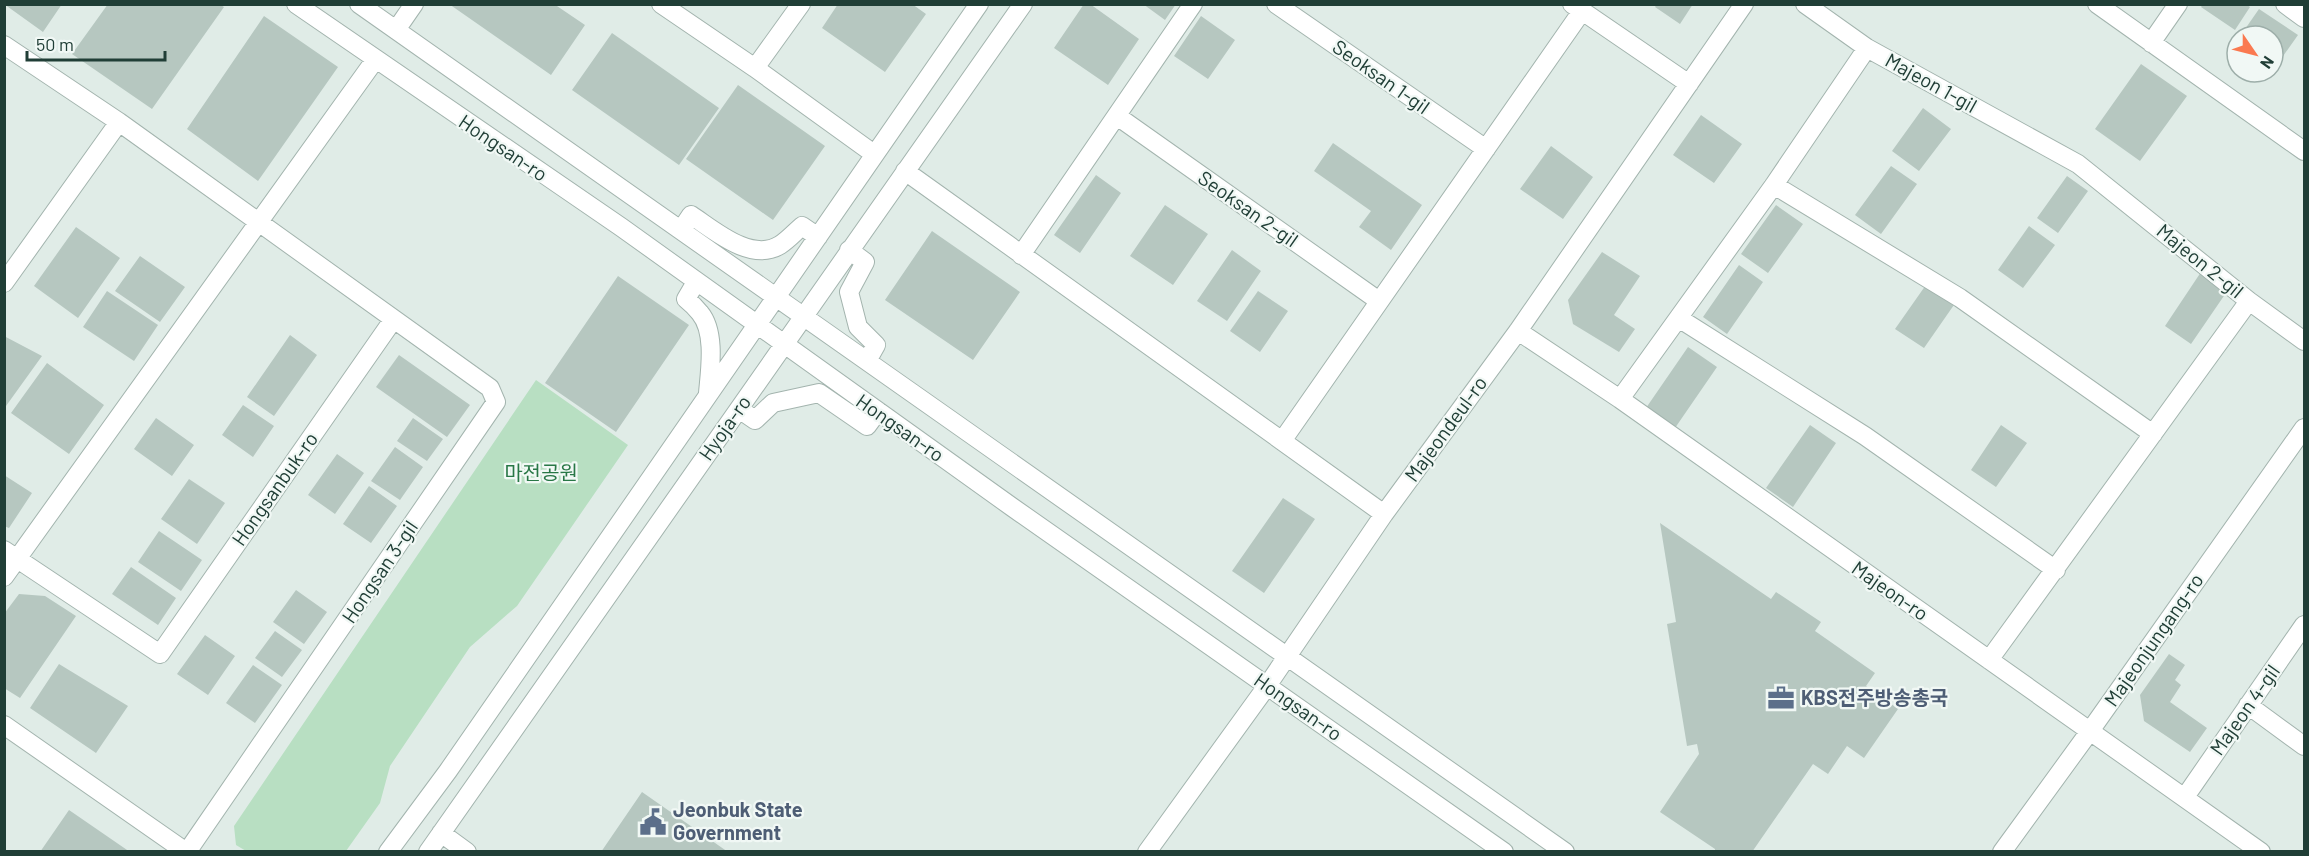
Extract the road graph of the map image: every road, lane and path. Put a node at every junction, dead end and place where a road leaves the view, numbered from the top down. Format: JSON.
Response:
{"nodes":[{"id":1,"x":296,"y":4,"type":"edge"},
{"id":2,"x":359,"y":4,"type":"edge"},
{"id":3,"x":414,"y":4,"type":"edge"},
{"id":4,"x":662,"y":4,"type":"edge"},
{"id":5,"x":801,"y":4,"type":"edge"},
{"id":6,"x":979,"y":4,"type":"edge"},
{"id":7,"x":1023,"y":4,"type":"edge"},
{"id":8,"x":1193,"y":4,"type":"edge"},
{"id":9,"x":1276,"y":4,"type":"edge"},
{"id":10,"x":1744,"y":4,"type":"edge"},
{"id":11,"x":1805,"y":4,"type":"edge"},
{"id":12,"x":2097,"y":4,"type":"edge"},
{"id":13,"x":2178,"y":4,"type":"edge"},
{"id":14,"x":2285,"y":4,"type":"edge"},
{"id":15,"x":1577,"y":8,"type":"edge"},
{"id":16,"x":2304,"y":18,"type":"edge"},
{"id":17,"x":396,"y":30,"type":"junction"},
{"id":18,"x":2151,"y":43,"type":"junction"},
{"id":19,"x":4,"y":45,"type":"edge"},
{"id":20,"x":1867,"y":48,"type":"junction"},
{"id":21,"x":375,"y":60,"type":"junction"},
{"id":22,"x":755,"y":68,"type":"junction"},
{"id":23,"x":1689,"y":84,"type":"junction"},
{"id":24,"x":1117,"y":116,"type":"junction"},
{"id":25,"x":119,"y":122,"type":"junction"},
{"id":26,"x":1486,"y":149,"type":"junction"},
{"id":27,"x":2304,"y":151,"type":"edge"},
{"id":28,"x":874,"y":154,"type":"junction"},
{"id":29,"x":2078,"y":164,"type":"joint"},
{"id":30,"x":905,"y":171,"type":"junction"},
{"id":31,"x":1774,"y":185,"type":"junction"},
{"id":32,"x":257,"y":223,"type":"junction"},
{"id":33,"x":681,"y":230,"type":"junction"},
{"id":34,"x":818,"y":237,"type":"junction"},
{"id":35,"x":849,"y":250,"type":"junction"},
{"id":36,"x":1021,"y":255,"type":"junction"},
{"id":37,"x":696,"y":282,"type":"junction"},
{"id":38,"x":4,"y":283,"type":"edge"},
{"id":39,"x":776,"y":298,"type":"junction"},
{"id":40,"x":1379,"y":301,"type":"junction"},
{"id":41,"x":2249,"y":301,"type":"junction"},
{"id":42,"x":802,"y":317,"type":"junction"},
{"id":43,"x":1680,"y":319,"type":"junction"},
{"id":44,"x":393,"y":320,"type":"junction"},
{"id":45,"x":756,"y":326,"type":"junction"},
{"id":46,"x":1518,"y":331,"type":"junction"},
{"id":47,"x":2304,"y":341,"type":"edge"},
{"id":48,"x":783,"y":345,"type":"junction"},
{"id":49,"x":867,"y":361,"type":"junction"},
{"id":50,"x":707,"y":397,"type":"junction"},
{"id":51,"x":1620,"y":399,"type":"junction"},
{"id":52,"x":739,"y":409,"type":"junction"},
{"id":53,"x":878,"y":411,"type":"junction"},
{"id":54,"x":2304,"y":428,"type":"edge"},
{"id":55,"x":2152,"y":434,"type":"junction"},
{"id":56,"x":1282,"y":441,"type":"junction"},
{"id":57,"x":1384,"y":514,"type":"junction"},
{"id":58,"x":11,"y":555,"type":"edge"},
{"id":59,"x":2056,"y":570,"type":"junction"},
{"id":60,"x":4,"y":577,"type":"edge"},
{"id":61,"x":2304,"y":625,"type":"edge"},
{"id":62,"x":1287,"y":657,"type":"junction"},
{"id":63,"x":1989,"y":660,"type":"junction"},
{"id":64,"x":1267,"y":686,"type":"junction"},
{"id":65,"x":2248,"y":705,"type":"junction"},
{"id":66,"x":4,"y":725,"type":"edge"},
{"id":67,"x":2090,"y":731,"type":"junction"},
{"id":68,"x":2304,"y":746,"type":"edge"},
{"id":69,"x":2185,"y":796,"type":"junction"},
{"id":70,"x":441,"y":833,"type":"junction"},
{"id":71,"x":186,"y":852,"type":"edge"},
{"id":72,"x":388,"y":852,"type":"edge"},
{"id":73,"x":428,"y":852,"type":"edge"},
{"id":74,"x":467,"y":852,"type":"edge"},
{"id":75,"x":1147,"y":852,"type":"edge"},
{"id":76,"x":1504,"y":852,"type":"edge"},
{"id":77,"x":1565,"y":852,"type":"edge"},
{"id":78,"x":2002,"y":852,"type":"edge"},
{"id":79,"x":2261,"y":852,"type":"edge"}],
"edges":[{"from":1,"to":21,"type":"street","name":"Hongsan-ro"},
{"from":2,"to":17,"type":"street","name":"Hongsan-ro"},
{"from":3,"to":17,"type":"street"},
{"from":4,"to":22,"type":"street"},
{"from":5,"to":22,"type":"street"},
{"from":6,"to":28,"type":"street","name":"Hyoja-ro"},
{"from":7,"to":30,"type":"street","name":"Hyoja-ro"},
{"from":8,"to":24,"type":"street"},
{"from":9,"to":26,"type":"street","name":"Seoksan 1-gil"},
{"from":10,"to":23,"type":"street","name":"Majeondeul-ro"},
{"from":11,"to":20,"type":"street"},
{"from":12,"to":18,"type":"street"},
{"from":13,"to":18,"type":"street"},
{"from":14,"to":16,"type":"street"},
{"from":15,"to":23,"type":"street"},
{"from":15,"to":26,"type":"street"},
{"from":17,"to":33,"type":"street","name":"Hongsan-ro"},
{"from":18,"to":27,"type":"street"},
{"from":19,"to":25,"type":"street"},
{"from":20,"to":29,"type":"street","name":"Majeon 1-gil"},
{"from":20,"to":31,"type":"street","name":"Majeon 1-gil"},
{"from":21,"to":32,"type":"street"},
{"from":21,"to":37,"type":"street","name":"Hongsan-ro"},
{"from":22,"to":28,"type":"street"},
{"from":23,"to":46,"type":"street","name":"Majeondeul-ro"},
{"from":24,"to":36,"type":"street"},
{"from":24,"to":40,"type":"street","name":"Seoksan 2-gil"},
{"from":25,"to":32,"type":"street"},
{"from":25,"to":38,"type":"street"},
{"from":26,"to":40,"type":"street"},
{"from":28,"to":34,"type":"street","name":"Hyoja-ro"},
{"from":29,"to":41,"type":"street","name":"Majeon 2-gil"},
{"from":30,"to":35,"type":"street","name":"Hyoja-ro"},
{"from":30,"to":36,"type":"street"},
{"from":31,"to":43,"type":"street","name":"Majeon 1-gil"},
{"from":31,"to":55,"type":"street"},
{"from":32,"to":44,"type":"street"},
{"from":32,"to":58,"type":"street"},
{"from":33,"to":34,"type":"street"},
{"from":33,"to":39,"type":"street","name":"Hongsan-ro"},
{"from":34,"to":39,"type":"street","name":"Hyoja-ro"},
{"from":35,"to":42,"type":"street","name":"Hyoja-ro"},
{"from":35,"to":49,"type":"street"},
{"from":36,"to":56,"type":"street"},
{"from":37,"to":45,"type":"street","name":"Hongsan-ro"},
{"from":37,"to":50,"type":"street"},
{"from":39,"to":42,"type":"street","name":"Hongsan-ro"},
{"from":39,"to":45,"type":"street","name":"Hyoja-ro"},
{"from":40,"to":56,"type":"street"},
{"from":41,"to":47,"type":"street"},
{"from":41,"to":55,"type":"street","name":"Majeon 2-gil"},
{"from":42,"to":48,"type":"street","name":"Hyoja-ro"},
{"from":42,"to":49,"type":"street","name":"Hongsan-ro"},
{"from":43,"to":51,"type":"street","name":"Majeon 1-gil"},
{"from":43,"to":59,"type":"street"},
{"from":44,"to":58,"type":"street","name":"Hongsanbuk-ro"},
{"from":44,"to":71,"type":"street","name":"Hongsan 3-gil"},
{"from":45,"to":48,"type":"street","name":"Hongsan-ro"},
{"from":45,"to":50,"type":"street","name":"Hyoja-ro"},
{"from":46,"to":51,"type":"street","name":"Majeon-ro"},
{"from":46,"to":57,"type":"street","name":"Majeondeul-ro"},
{"from":48,"to":52,"type":"street","name":"Hyoja-ro"},
{"from":48,"to":53,"type":"street","name":"Hongsan-ro"},
{"from":49,"to":62,"type":"street","name":"Hongsan-ro"},
{"from":50,"to":72,"type":"street","name":"Hyoja-ro"},
{"from":51,"to":63,"type":"street","name":"Majeon-ro"},
{"from":52,"to":53,"type":"street"},
{"from":52,"to":70,"type":"street","name":"Hyoja-ro"},
{"from":53,"to":64,"type":"street","name":"Hongsan-ro"},
{"from":54,"to":67,"type":"street","name":"Majeonjungang-ro"},
{"from":55,"to":59,"type":"street","name":"Majeon 2-gil"},
{"from":56,"to":57,"type":"street"},
{"from":57,"to":62,"type":"street","name":"Majeondeul-ro"},
{"from":58,"to":60,"type":"street"},
{"from":59,"to":63,"type":"street","name":"Majeon 2-gil"},
{"from":61,"to":65,"type":"street","name":"Majeon 4-gil"},
{"from":62,"to":64,"type":"street","name":"Majeondeul-ro"},
{"from":62,"to":77,"type":"street","name":"Hongsan-ro"},
{"from":63,"to":67,"type":"street","name":"Majeon-ro"},
{"from":64,"to":75,"type":"street","name":"Majeondeul-ro"},
{"from":64,"to":76,"type":"street","name":"Hongsan-ro"},
{"from":65,"to":68,"type":"street"},
{"from":65,"to":69,"type":"street","name":"Majeon 4-gil"},
{"from":66,"to":71,"type":"street"},
{"from":67,"to":69,"type":"street","name":"Majeon-ro"},
{"from":67,"to":78,"type":"street","name":"Majeonjungang-ro"},
{"from":69,"to":79,"type":"street","name":"Majeon-ro"},
{"from":70,"to":73,"type":"street","name":"Hyoja-ro"},
{"from":70,"to":74,"type":"street"}]}
